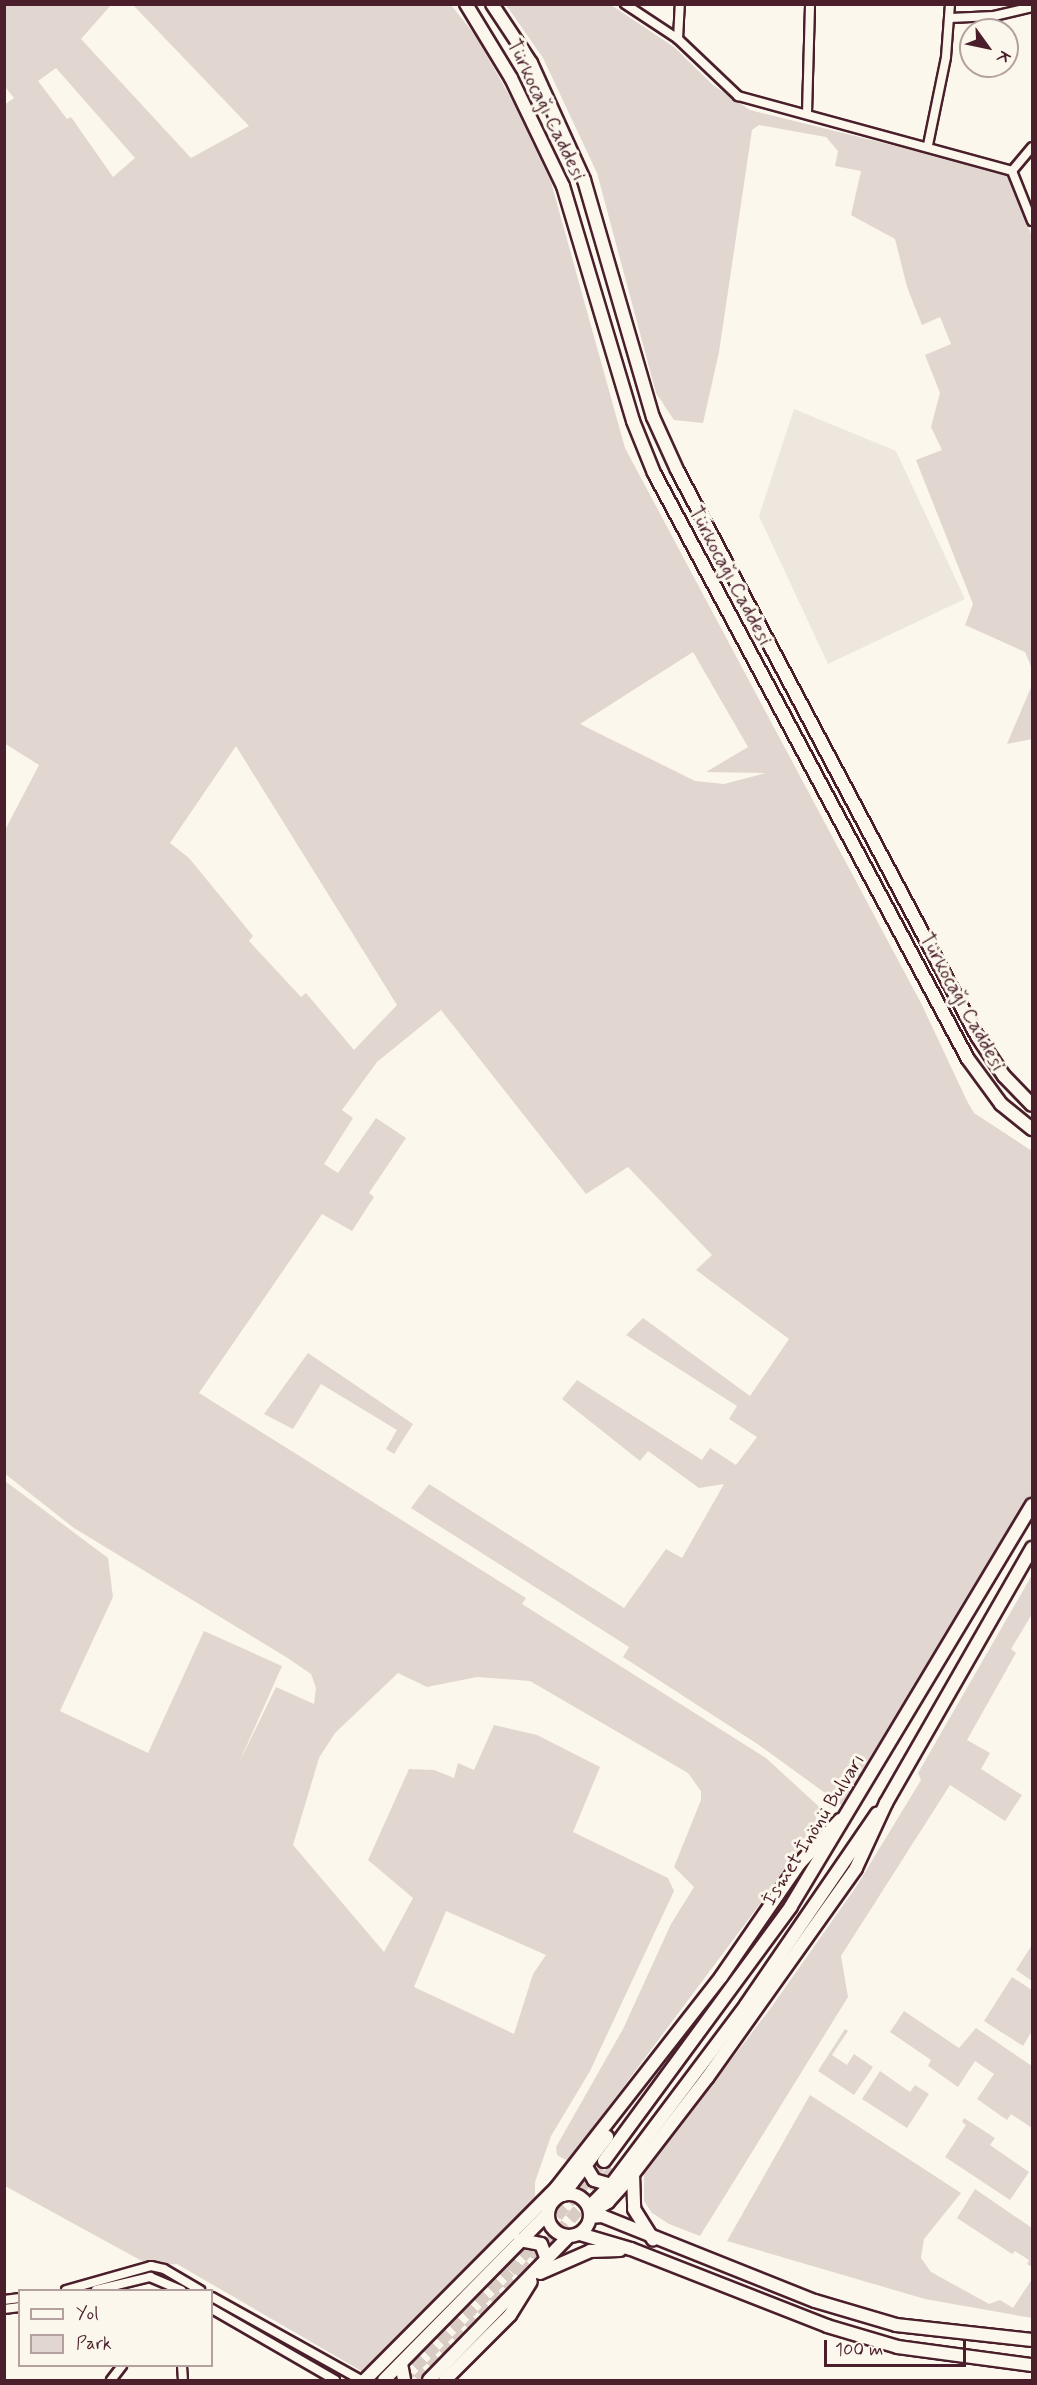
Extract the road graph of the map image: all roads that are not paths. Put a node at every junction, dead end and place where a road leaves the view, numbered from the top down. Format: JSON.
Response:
{"nodes":[{"id":1,"x":466,"y":4,"type":"edge"},
{"id":2,"x":492,"y":4,"type":"edge"},
{"id":3,"x":625,"y":4,"type":"edge"},
{"id":4,"x":680,"y":4,"type":"edge"},
{"id":5,"x":810,"y":4,"type":"edge"},
{"id":6,"x":950,"y":4,"type":"edge"},
{"id":7,"x":1032,"y":7,"type":"edge"},
{"id":8,"x":950,"y":18,"type":"junction"},
{"id":9,"x":678,"y":39,"type":"junction"},
{"id":10,"x":807,"y":113,"type":"junction"},
{"id":11,"x":928,"y":146,"type":"junction"},
{"id":12,"x":1032,"y":147,"type":"edge"},
{"id":13,"x":1012,"y":171,"type":"junction"},
{"id":14,"x":1032,"y":221,"type":"edge"},
{"id":15,"x":653,"y":417,"type":"junction"},
{"id":16,"x":633,"y":422,"type":"junction"},
{"id":17,"x":828,"y":756,"type":"junction"},
{"id":18,"x":835,"y":770,"type":"junction"},
{"id":19,"x":814,"y":771,"type":"junction"},
{"id":20,"x":821,"y":785,"type":"junction"},
{"id":21,"x":1032,"y":1105,"type":"edge"},
{"id":22,"x":1032,"y":1128,"type":"edge"},
{"id":23,"x":1032,"y":1505,"type":"edge"},
{"id":24,"x":1032,"y":1548,"type":"edge"},
{"id":25,"x":1032,"y":1554,"type":"edge"},
{"id":26,"x":1005,"y":1601,"type":"junction"},
{"id":27,"x":886,"y":1803,"type":"junction"},
{"id":28,"x":850,"y":1811,"type":"junction"},
{"id":29,"x":799,"y":1927,"type":"junction"},
{"id":30,"x":585,"y":2165,"type":"junction"},
{"id":31,"x":633,"y":2174,"type":"junction"},
{"id":32,"x":611,"y":2185,"type":"junction"},
{"id":33,"x":563,"y":2195,"type":"junction"},
{"id":34,"x":590,"y":2212,"type":"junction"},
{"id":35,"x":548,"y":2214,"type":"junction"},
{"id":36,"x":574,"y":2236,"type":"junction"},
{"id":37,"x":520,"y":2240,"type":"junction"},
{"id":38,"x":653,"y":2240,"type":"junction"},
{"id":39,"x":631,"y":2249,"type":"junction"},
{"id":40,"x":544,"y":2266,"type":"junction"},
{"id":41,"x":531,"y":2278,"type":"junction"},
{"id":42,"x":70,"y":2289,"type":"edge"},
{"id":43,"x":100,"y":2289,"type":"edge"},
{"id":44,"x":179,"y":2289,"type":"edge"},
{"id":45,"x":198,"y":2289,"type":"edge"},
{"id":46,"x":213,"y":2298,"type":"edge"},
{"id":47,"x":213,"y":2310,"type":"edge"},
{"id":48,"x":1032,"y":2340,"type":"edge"},
{"id":49,"x":401,"y":2364,"type":"junction"},
{"id":50,"x":1032,"y":2365,"type":"edge"},
{"id":51,"x":121,"y":2367,"type":"edge"},
{"id":52,"x":111,"y":2380,"type":"edge"},
{"id":53,"x":335,"y":2380,"type":"edge"},
{"id":54,"x":363,"y":2380,"type":"edge"},
{"id":55,"x":384,"y":2380,"type":"edge"},
{"id":56,"x":404,"y":2380,"type":"edge"},
{"id":57,"x":429,"y":2380,"type":"edge"},
{"id":58,"x":445,"y":2380,"type":"edge"}],
"edges":[{"from":1,"to":16,"type":"main road","name":"Türkocağı Caddesi"},
{"from":2,"to":15,"type":"main road","name":"Türkocağı Caddesi"},
{"from":3,"to":9,"type":"street"},
{"from":4,"to":9,"type":"street"},
{"from":5,"to":10,"type":"street"},
{"from":6,"to":8,"type":"street"},
{"from":7,"to":8,"type":"street"},
{"from":8,"to":11,"type":"street"},
{"from":9,"to":10,"type":"street"},
{"from":10,"to":11,"type":"street"},
{"from":11,"to":13,"type":"street"},
{"from":12,"to":13,"type":"street"},
{"from":13,"to":14,"type":"street"},
{"from":15,"to":16,"type":"main road"},
{"from":15,"to":17,"type":"main road","name":"Türkocağı Caddesi"},
{"from":16,"to":19,"type":"main road","name":"Türkocağı Caddesi"},
{"from":17,"to":18,"type":"main road","name":"Türkocağı Caddesi"},
{"from":17,"to":19,"type":"main road"},
{"from":18,"to":20,"type":"main road"},
{"from":18,"to":21,"type":"main road","name":"Türkocağı Caddesi"},
{"from":19,"to":20,"type":"main road","name":"Türkocağı Caddesi"},
{"from":20,"to":22,"type":"main road","name":"Türkocağı Caddesi"},
{"from":23,"to":28,"type":"main road","name":"İsmet İnönü Bulvarı"},
{"from":24,"to":26,"type":"main road"},
{"from":25,"to":26,"type":"main road"},
{"from":26,"to":27,"type":"main road"},
{"from":27,"to":29,"type":"main road"},
{"from":27,"to":31,"type":"main road"},
{"from":28,"to":29,"type":"main road","name":"İsmet İnönü Bulvarı"},
{"from":28,"to":30,"type":"main road"},
{"from":28,"to":54,"type":"main road"},
{"from":29,"to":32,"type":"main road"},
{"from":30,"to":32,"type":"main road"},
{"from":30,"to":33,"type":"main road"},
{"from":31,"to":34,"type":"main road"},
{"from":31,"to":38,"type":"main road"},
{"from":32,"to":34,"type":"main road"},
{"from":33,"to":34,"type":"main road"},
{"from":33,"to":35,"type":"main road"},
{"from":34,"to":36,"type":"main road"},
{"from":34,"to":38,"type":"main road"},
{"from":35,"to":36,"type":"main road"},
{"from":35,"to":37,"type":"main road"},
{"from":36,"to":39,"type":"main road"},
{"from":36,"to":40,"type":"main road"},
{"from":37,"to":40,"type":"main road"},
{"from":37,"to":49,"type":"main road"},
{"from":38,"to":48,"type":"main road"},
{"from":39,"to":41,"type":"main road"},
{"from":39,"to":50,"type":"main road"},
{"from":40,"to":41,"type":"main road"},
{"from":41,"to":57,"type":"main road"},
{"from":41,"to":58,"type":"main road"},
{"from":42,"to":45,"type":"street"},
{"from":43,"to":44,"type":"street"},
{"from":46,"to":54,"type":"street"},
{"from":47,"to":53,"type":"street"},
{"from":49,"to":55,"type":"main road"},
{"from":49,"to":56,"type":"main road"},
{"from":51,"to":52,"type":"street"}]}
